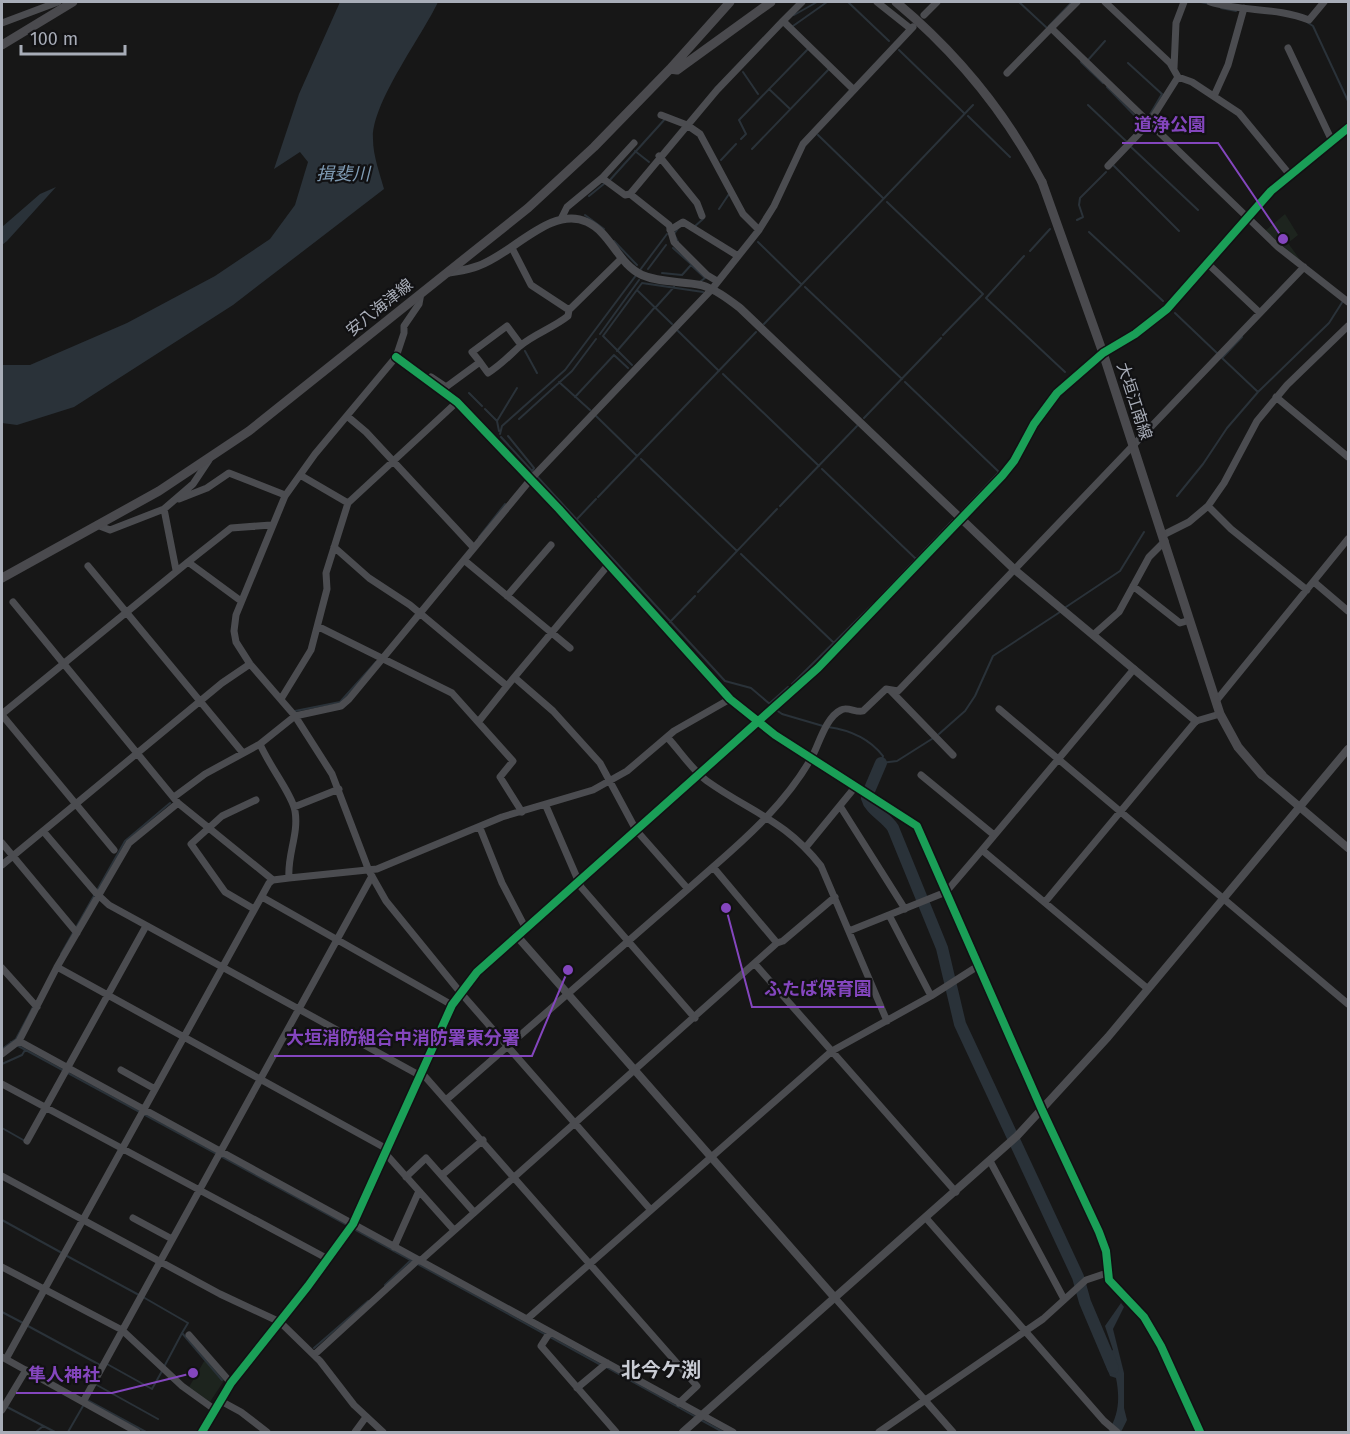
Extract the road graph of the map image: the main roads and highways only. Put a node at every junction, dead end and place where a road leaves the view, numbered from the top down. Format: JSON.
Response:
{"nodes":[{"id":1,"x":73,"y":2,"type":"edge"},
{"id":2,"x":730,"y":2,"type":"edge"},
{"id":3,"x":771,"y":2,"type":"edge"},
{"id":4,"x":896,"y":2,"type":"edge"},
{"id":5,"x":2,"y":45,"type":"edge"},
{"id":6,"x":670,"y":69,"type":"junction"},
{"id":7,"x":2,"y":578,"type":"edge"},
{"id":8,"x":1262,"y":775,"type":"road end"}],
"edges":[{"from":1,"to":5,"type":"main road"},
{"from":2,"to":6,"type":"main road","name":"安八海津線"},
{"from":3,"to":6,"type":"main road"},
{"from":4,"to":8,"type":"main road","name":"大垣江南線","bridge":true},
{"from":6,"to":7,"type":"main road","name":"安八海津線"}]}
